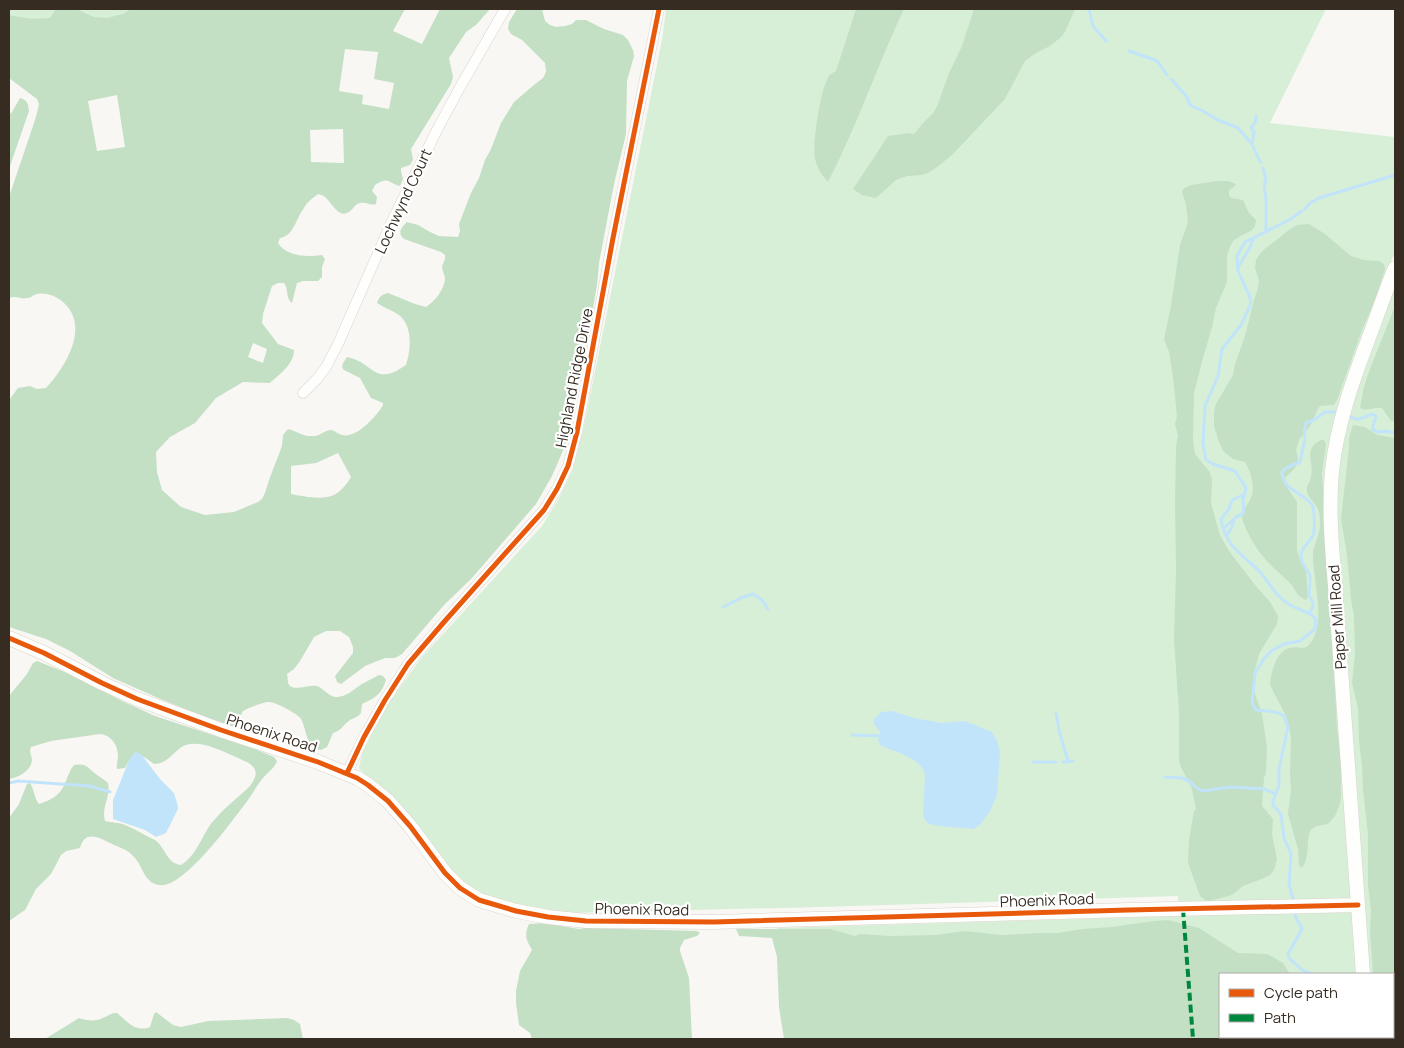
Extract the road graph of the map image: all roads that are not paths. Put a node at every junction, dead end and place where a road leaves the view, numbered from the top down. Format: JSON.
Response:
{"nodes":[{"id":1,"x":505,"y":9,"type":"edge"},
{"id":2,"x":659,"y":9,"type":"edge"},
{"id":3,"x":1395,"y":268,"type":"edge"},
{"id":4,"x":303,"y":393,"type":"dead end"},
{"id":5,"x":9,"y":638,"type":"edge"},
{"id":6,"x":347,"y":773,"type":"junction"},
{"id":7,"x":1358,"y":905,"type":"junction"},
{"id":8,"x":1363,"y":973,"type":"edge"}],
"edges":[{"from":1,"to":4,"type":"street","name":"Lochwynd Court"},
{"from":2,"to":6,"type":"street","name":"Highland Ridge Drive"},
{"from":3,"to":7,"type":"street","name":"Paper Mill Road"},
{"from":5,"to":6,"type":"street","name":"Phoenix Road"},
{"from":6,"to":7,"type":"street","name":"Phoenix Road"},
{"from":7,"to":8,"type":"street","name":"Paper Mill Road"}]}
